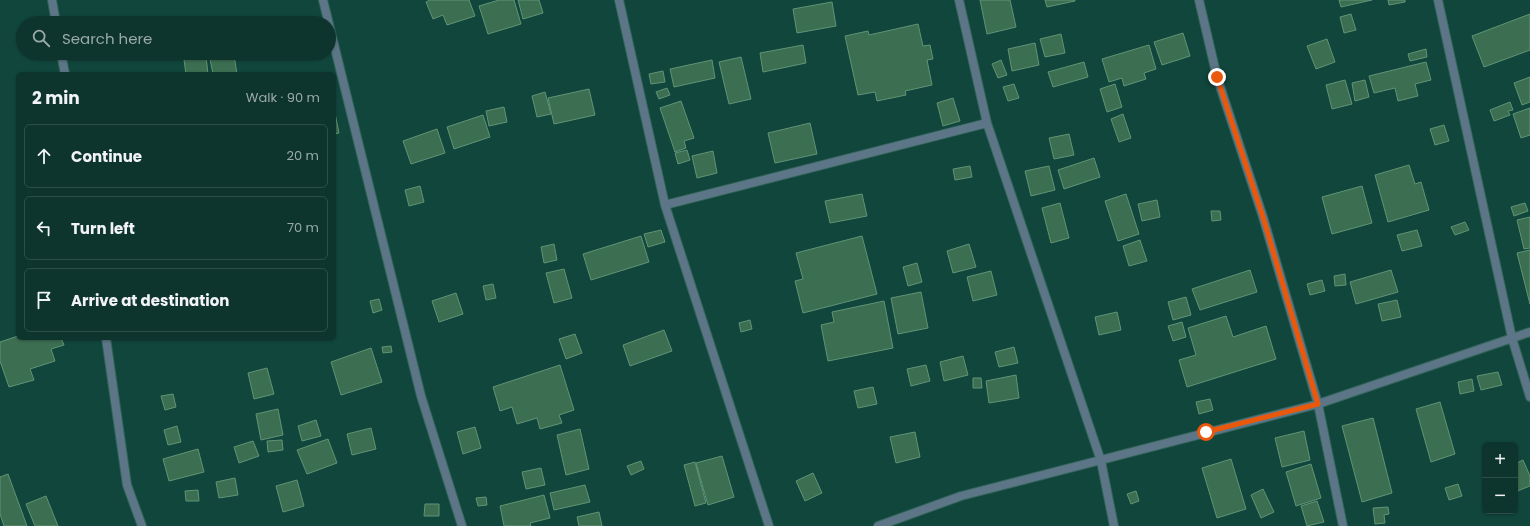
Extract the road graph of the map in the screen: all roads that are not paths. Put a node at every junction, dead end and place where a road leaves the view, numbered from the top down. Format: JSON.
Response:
{"nodes":[{"id":1,"x":52,"y":0,"type":"edge"},
{"id":2,"x":323,"y":0,"type":"edge"},
{"id":3,"x":619,"y":0,"type":"edge"},
{"id":4,"x":959,"y":0,"type":"edge"},
{"id":5,"x":1199,"y":0,"type":"edge"},
{"id":6,"x":1438,"y":0,"type":"edge"},
{"id":7,"x":55,"y":16,"type":"edge"},
{"id":8,"x":327,"y":16,"type":"edge"},
{"id":9,"x":336,"y":53,"type":"edge"},
{"id":10,"x":62,"y":60,"type":"edge"},
{"id":11,"x":65,"y":72,"type":"edge"},
{"id":12,"x":988,"y":123,"type":"junction"},
{"id":13,"x":665,"y":205,"type":"junction"},
{"id":14,"x":1530,"y":332,"type":"edge"},
{"id":15,"x":1512,"y":338,"type":"junction"},
{"id":16,"x":106,"y":340,"type":"edge"},
{"id":17,"x":1530,"y":397,"type":"edge"},
{"id":18,"x":1318,"y":404,"type":"junction"},
{"id":19,"x":1101,"y":461,"type":"junction"},
{"id":20,"x":142,"y":526,"type":"edge"},
{"id":21,"x":462,"y":526,"type":"edge"},
{"id":22,"x":770,"y":526,"type":"edge"},
{"id":23,"x":878,"y":526,"type":"edge"},
{"id":24,"x":1114,"y":526,"type":"edge"},
{"id":25,"x":1343,"y":526,"type":"edge"}],
"edges":[{"from":1,"to":7,"type":"street"},
{"from":2,"to":8,"type":"street"},
{"from":3,"to":13,"type":"street"},
{"from":4,"to":12,"type":"street"},
{"from":5,"to":18,"type":"street"},
{"from":6,"to":15,"type":"street"},
{"from":9,"to":21,"type":"street"},
{"from":10,"to":11,"type":"street"},
{"from":12,"to":13,"type":"street"},
{"from":12,"to":19,"type":"street"},
{"from":13,"to":22,"type":"street"},
{"from":14,"to":15,"type":"street"},
{"from":15,"to":17,"type":"street"},
{"from":15,"to":18,"type":"street"},
{"from":16,"to":20,"type":"street"},
{"from":18,"to":19,"type":"street"},
{"from":18,"to":25,"type":"street"},
{"from":19,"to":23,"type":"street"},
{"from":19,"to":24,"type":"street"}]}
